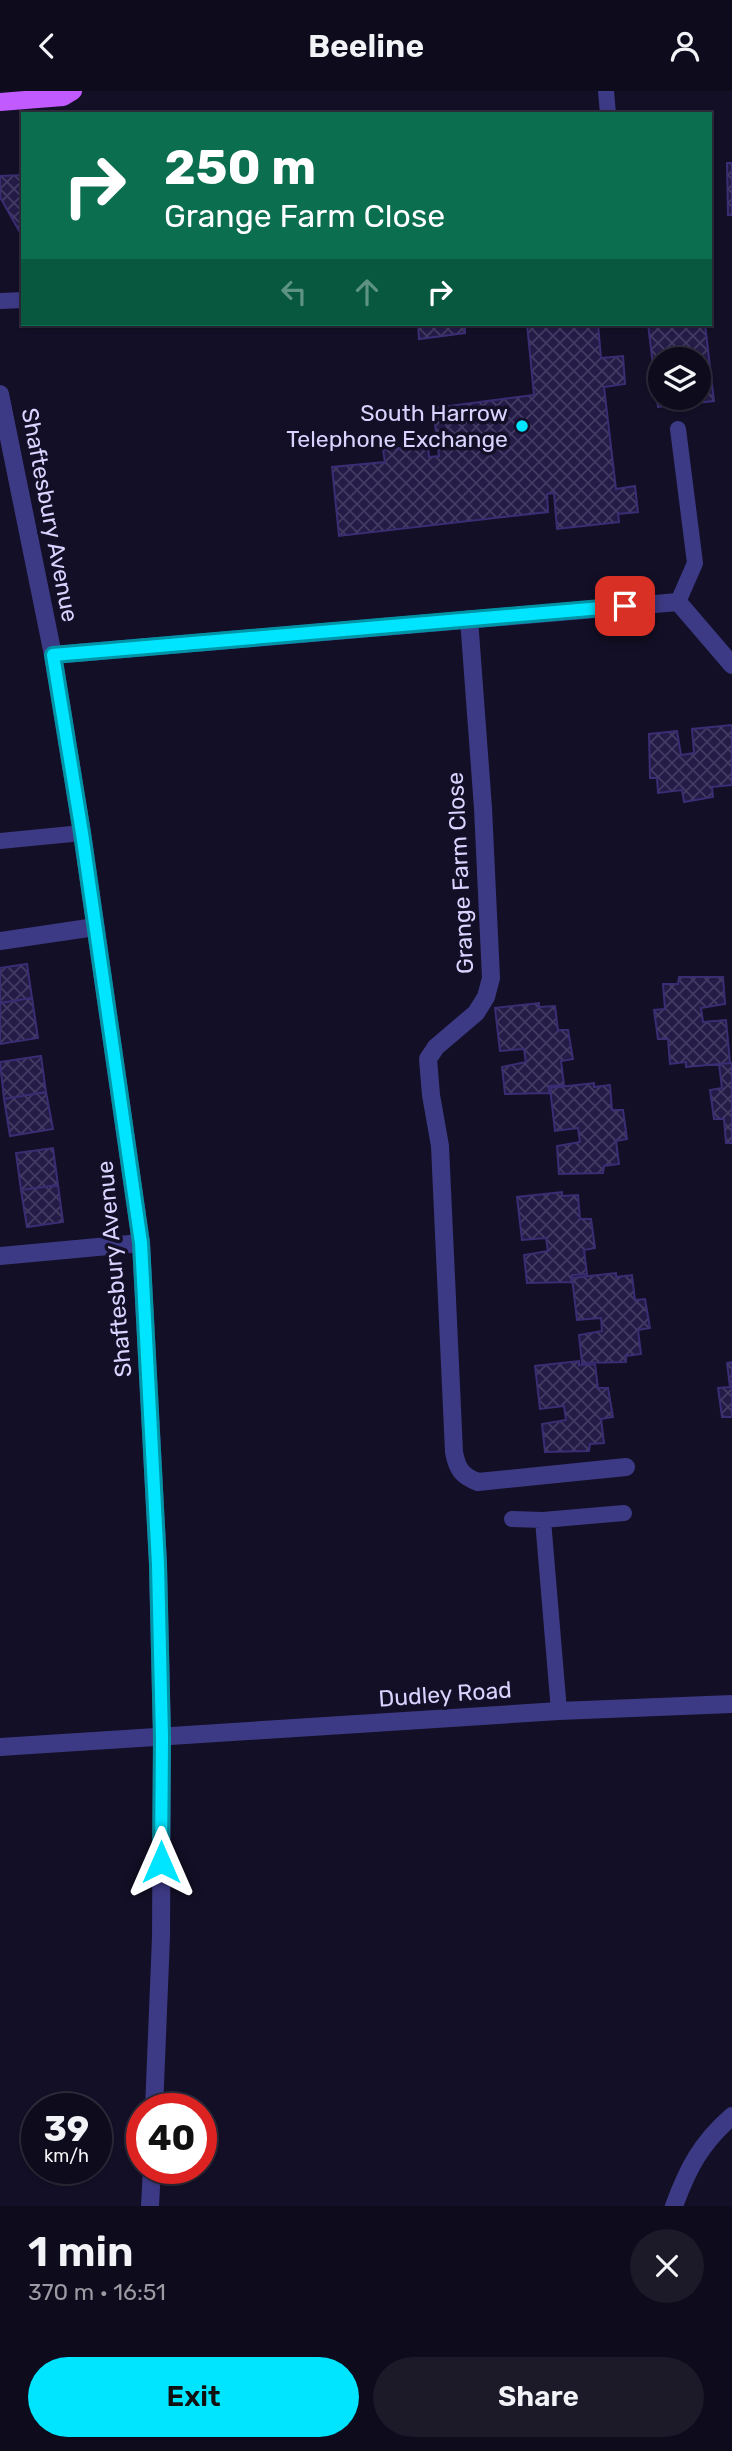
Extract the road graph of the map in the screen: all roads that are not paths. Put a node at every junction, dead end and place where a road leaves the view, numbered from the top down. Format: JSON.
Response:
{"nodes":[{"id":1,"x":74,"y":91,"type":"edge"},
{"id":2,"x":606,"y":91,"type":"edge"},
{"id":3,"x":0,"y":102,"type":"edge"},
{"id":4,"x":608,"y":112,"type":"edge"},
{"id":5,"x":21,"y":300,"type":"edge"},
{"id":6,"x":0,"y":301,"type":"edge"},
{"id":7,"x":0,"y":394,"type":"edge"},
{"id":8,"x":678,"y":429,"type":"dead end"},
{"id":9,"x":678,"y":602,"type":"junction"},
{"id":10,"x":469,"y":619,"type":"junction"},
{"id":11,"x":53,"y":655,"type":"junction"},
{"id":12,"x":732,"y":665,"type":"edge"},
{"id":13,"x":82,"y":833,"type":"junction"},
{"id":14,"x":0,"y":841,"type":"edge"},
{"id":15,"x":95,"y":927,"type":"junction"},
{"id":16,"x":0,"y":941,"type":"edge"},
{"id":17,"x":141,"y":1243,"type":"junction"},
{"id":18,"x":0,"y":1256,"type":"edge"},
{"id":19,"x":626,"y":1467,"type":"dead end"},
{"id":20,"x":624,"y":1513,"type":"dead end"},
{"id":21,"x":512,"y":1519,"type":"dead end"},
{"id":22,"x":543,"y":1520,"type":"junction"},
{"id":23,"x":732,"y":1704,"type":"edge"},
{"id":24,"x":559,"y":1711,"type":"junction"},
{"id":25,"x":162,"y":1738,"type":"junction"},
{"id":26,"x":0,"y":1747,"type":"edge"},
{"id":27,"x":155,"y":2093,"type":"edge"},
{"id":28,"x":732,"y":2116,"type":"edge"},
{"id":29,"x":151,"y":2184,"type":"edge"},
{"id":30,"x":150,"y":2206,"type":"edge"},
{"id":31,"x":674,"y":2206,"type":"edge"}],
"edges":[{"from":1,"to":3,"type":"main road"},
{"from":2,"to":4,"type":"lane"},
{"from":5,"to":6,"type":"lane"},
{"from":7,"to":11,"type":"street","name":"Shaftesbury Avenue"},
{"from":8,"to":9,"type":"lane"},
{"from":9,"to":10,"type":"street"},
{"from":9,"to":12,"type":"street"},
{"from":10,"to":11,"type":"street"},
{"from":10,"to":19,"type":"street","name":"Grange Farm Close"},
{"from":11,"to":13,"type":"street","name":"Shaftesbury Avenue"},
{"from":13,"to":14,"type":"lane"},
{"from":13,"to":15,"type":"street","name":"Shaftesbury Avenue"},
{"from":15,"to":16,"type":"street"},
{"from":15,"to":17,"type":"street","name":"Shaftesbury Avenue"},
{"from":17,"to":18,"type":"street"},
{"from":17,"to":25,"type":"street","name":"Shaftesbury Avenue"},
{"from":20,"to":22,"type":"lane"},
{"from":21,"to":22,"type":"lane"},
{"from":22,"to":24,"type":"lane"},
{"from":23,"to":24,"type":"street","name":"Dudley Road"},
{"from":24,"to":25,"type":"street","name":"Dudley Road"},
{"from":25,"to":26,"type":"street","name":"Dudley Road"},
{"from":25,"to":27,"type":"street","name":"Shaftesbury Avenue"},
{"from":28,"to":31,"type":"street"},
{"from":29,"to":30,"type":"street"}]}
